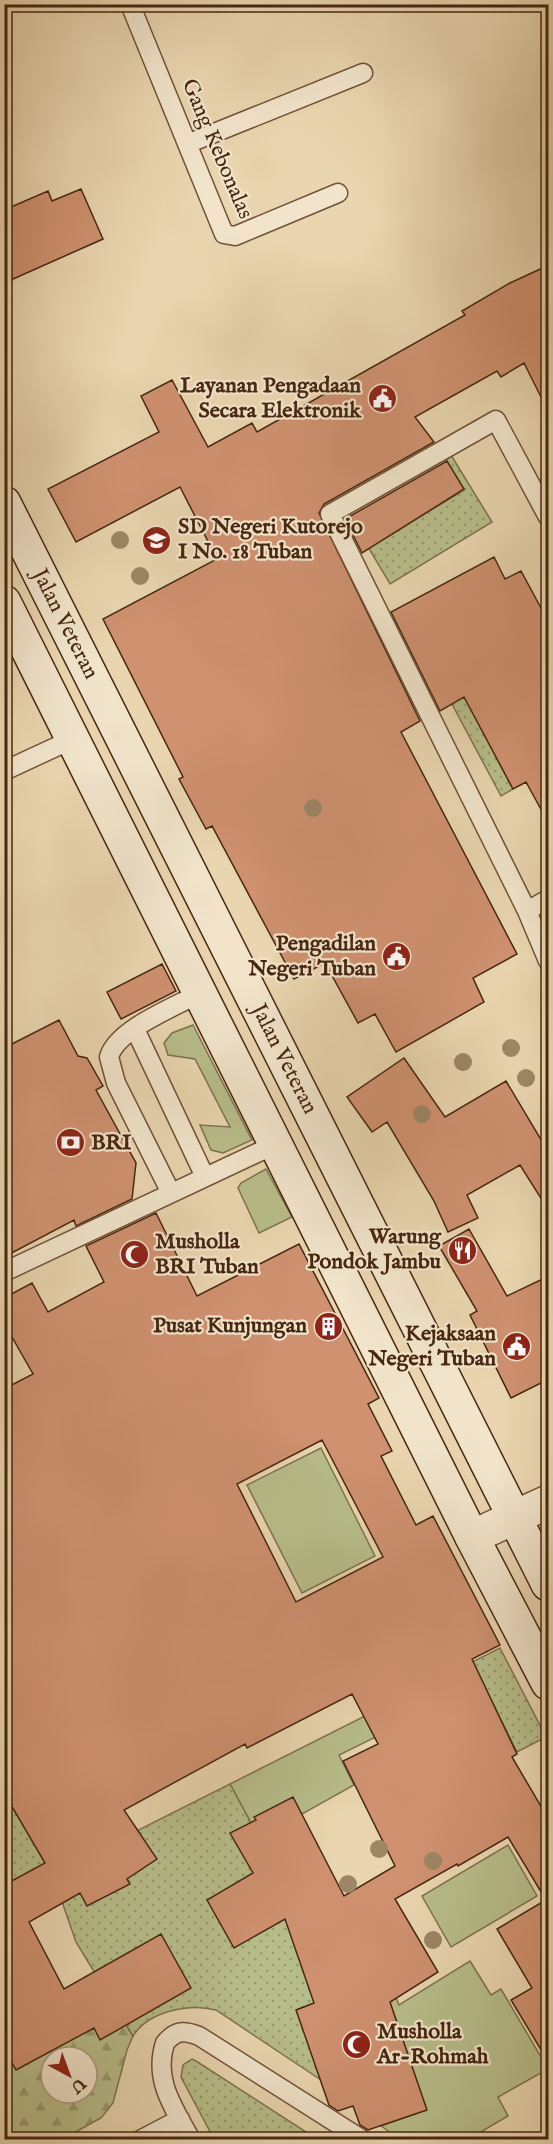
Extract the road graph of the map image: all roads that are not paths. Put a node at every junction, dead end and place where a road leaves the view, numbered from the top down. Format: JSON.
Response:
{"nodes":[{"id":1,"x":130,"y":4,"type":"edge"},
{"id":2,"x":363,"y":73,"type":"dead end"},
{"id":3,"x":187,"y":144,"type":"junction"},
{"id":4,"x":338,"y":193,"type":"dead end"},
{"id":5,"x":4,"y":503,"type":"edge"},
{"id":6,"x":549,"y":517,"type":"edge"},
{"id":7,"x":4,"y":602,"type":"edge"},
{"id":8,"x":73,"y":739,"type":"junction"},
{"id":9,"x":4,"y":771,"type":"edge"},
{"id":10,"x":549,"y":899,"type":"edge"},
{"id":11,"x":527,"y":911,"type":"junction"},
{"id":12,"x":549,"y":960,"type":"edge"},
{"id":13,"x":200,"y":993,"type":"junction"},
{"id":14,"x":261,"y":1013,"type":"junction"},
{"id":15,"x":135,"y":1029,"type":"junction"},
{"id":16,"x":219,"y":1032,"type":"junction"},
{"id":17,"x":284,"y":1059,"type":"junction"},
{"id":18,"x":243,"y":1078,"type":"junction"},
{"id":19,"x":276,"y":1143,"type":"junction"},
{"id":20,"x":205,"y":1177,"type":"junction"},
{"id":21,"x":171,"y":1193,"type":"junction"},
{"id":22,"x":4,"y":1272,"type":"edge"},
{"id":23,"x":549,"y":1502,"type":"edge"},
{"id":24,"x":514,"y":1518,"type":"junction"},
{"id":25,"x":472,"y":1537,"type":"junction"},
{"id":26,"x":549,"y":1584,"type":"edge"},
{"id":27,"x":549,"y":1683,"type":"edge"},
{"id":28,"x":180,"y":2120,"type":"junction"},
{"id":29,"x":140,"y":2139,"type":"edge"},
{"id":30,"x":191,"y":2139,"type":"edge"},
{"id":31,"x":363,"y":2139,"type":"edge"}],
"edges":[{"from":1,"to":3,"type":"lane","name":"Gang Kebonalas"},
{"from":2,"to":3,"type":"lane"},
{"from":3,"to":4,"type":"lane","name":"Gang Kebonalas"},
{"from":5,"to":14,"type":"main road","name":"Jalan Veteran"},
{"from":6,"to":11,"type":"lane"},
{"from":7,"to":8,"type":"main road","name":"Jalan Veteran"},
{"from":8,"to":9,"type":"lane"},
{"from":8,"to":13,"type":"main road","name":"Jalan Veteran"},
{"from":10,"to":11,"type":"lane"},
{"from":11,"to":12,"type":"lane"},
{"from":13,"to":15,"type":"lane"},
{"from":13,"to":16,"type":"main road","name":"Jalan Veteran"},
{"from":14,"to":16,"type":"main road"},
{"from":14,"to":17,"type":"main road","name":"Jalan Veteran"},
{"from":15,"to":20,"type":"lane"},
{"from":15,"to":21,"type":"lane"},
{"from":16,"to":18,"type":"main road","name":"Jalan Veteran"},
{"from":17,"to":18,"type":"main road"},
{"from":17,"to":24,"type":"main road","name":"Jalan Veteran"},
{"from":18,"to":19,"type":"main road","name":"Jalan Veteran"},
{"from":19,"to":20,"type":"lane"},
{"from":19,"to":25,"type":"main road","name":"Jalan Veteran"},
{"from":20,"to":21,"type":"lane"},
{"from":21,"to":22,"type":"lane"},
{"from":23,"to":24,"type":"main road"},
{"from":24,"to":25,"type":"main road"},
{"from":24,"to":26,"type":"main road","name":"Jalan Veteran"},
{"from":25,"to":27,"type":"main road","name":"Jalan Veteran"},
{"from":28,"to":29,"type":"lane"},
{"from":28,"to":30,"type":"lane"},
{"from":28,"to":31,"type":"lane"}]}
